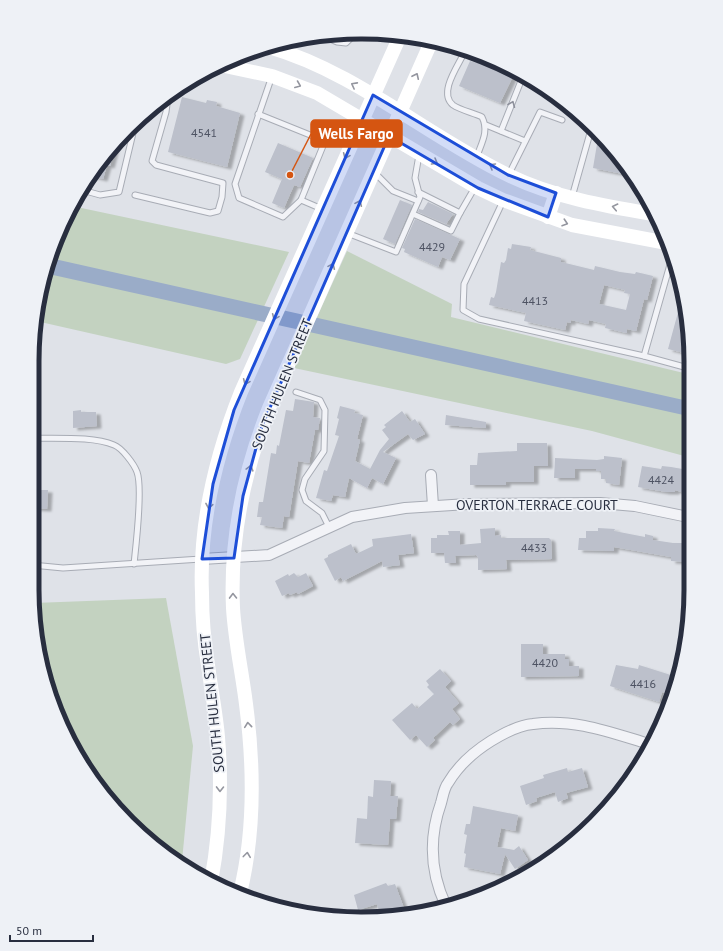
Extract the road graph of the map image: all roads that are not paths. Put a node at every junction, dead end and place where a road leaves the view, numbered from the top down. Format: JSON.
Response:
{"nodes":[{"id":1,"x":349,"y":40,"type":"edge"},
{"id":2,"x":334,"y":41,"type":"edge"},
{"id":3,"x":398,"y":41,"type":"edge"},
{"id":4,"x":429,"y":46,"type":"edge"},
{"id":5,"x":280,"y":50,"type":"edge"},
{"id":6,"x":464,"y":56,"type":"edge"},
{"id":7,"x":230,"y":67,"type":"edge"},
{"id":8,"x":272,"y":76,"type":"junction"},
{"id":9,"x":521,"y":81,"type":"edge"},
{"id":10,"x":374,"y":95,"type":"junction"},
{"id":11,"x":167,"y":104,"type":"edge"},
{"id":12,"x":400,"y":112,"type":"junction"},
{"id":13,"x":258,"y":114,"type":"junction"},
{"id":14,"x":362,"y":120,"type":"junction"},
{"id":15,"x":562,"y":120,"type":"dead end"},
{"id":16,"x":486,"y":125,"type":"junction"},
{"id":17,"x":501,"y":131,"type":"junction"},
{"id":18,"x":133,"y":133,"type":"edge"},
{"id":19,"x":590,"y":133,"type":"edge"},
{"id":20,"x":389,"y":136,"type":"junction"},
{"id":21,"x":526,"y":141,"type":"junction"},
{"id":22,"x":419,"y":153,"type":"junction"},
{"id":23,"x":477,"y":157,"type":"junction"},
{"id":24,"x":374,"y":172,"type":"junction"},
{"id":25,"x":508,"y":175,"type":"junction"},
{"id":26,"x":476,"y":186,"type":"junction"},
{"id":27,"x":87,"y":191,"type":"edge"},
{"id":28,"x":418,"y":192,"type":"junction"},
{"id":29,"x":556,"y":193,"type":"junction"},
{"id":30,"x":136,"y":195,"type":"dead end"},
{"id":31,"x":571,"y":198,"type":"junction"},
{"id":32,"x":301,"y":200,"type":"junction"},
{"id":33,"x":503,"y":200,"type":"junction"},
{"id":34,"x":418,"y":201,"type":"junction"},
{"id":35,"x":322,"y":209,"type":"junction"},
{"id":36,"x":460,"y":213,"type":"junction"},
{"id":37,"x":648,"y":213,"type":"edge"},
{"id":38,"x":413,"y":214,"type":"junction"},
{"id":39,"x":548,"y":217,"type":"junction"},
{"id":40,"x":346,"y":232,"type":"junction"},
{"id":41,"x":661,"y":242,"type":"edge"},
{"id":42,"x":669,"y":266,"type":"edge"},
{"id":43,"x":644,"y":356,"type":"junction"},
{"id":44,"x":684,"y":367,"type":"edge"},
{"id":45,"x":296,"y":392,"type":"dead end"},
{"id":46,"x":39,"y":438,"type":"edge"},
{"id":47,"x":431,"y":475,"type":"dead end"},
{"id":48,"x":433,"y":506,"type":"junction"},
{"id":49,"x":684,"y":516,"type":"edge"},
{"id":50,"x":329,"y":527,"type":"junction"},
{"id":51,"x":234,"y":558,"type":"junction"},
{"id":52,"x":202,"y":559,"type":"junction"},
{"id":53,"x":134,"y":564,"type":"junction"},
{"id":54,"x":39,"y":566,"type":"edge"},
{"id":55,"x":645,"y":743,"type":"edge"},
{"id":56,"x":212,"y":875,"type":"edge"},
{"id":57,"x":241,"y":888,"type":"edge"},
{"id":58,"x":444,"y":901,"type":"edge"}],
"edges":[{"from":1,"to":2,"type":"lane"},
{"from":3,"to":10,"type":"main road","name":"SOUTH HULEN STREET"},
{"from":12,"to":4,"type":"main road","name":"SOUTH HULEN STREET","one_way":true},
{"from":10,"to":5,"type":"main road","one_way":true},
{"from":6,"to":16,"type":"lane"},
{"from":7,"to":8,"type":"main road"},
{"from":8,"to":13,"type":"lane"},
{"from":8,"to":14,"type":"main road","one_way":true},
{"from":17,"to":9,"type":"lane","one_way":true},
{"from":10,"to":12,"type":"main road"},
{"from":10,"to":14,"type":"main road","name":"SOUTH HULEN STREET"},
{"from":11,"to":30,"type":"lane"},
{"from":12,"to":20,"type":"main road","name":"SOUTH HULEN STREET"},
{"from":12,"to":23,"type":"main road"},
{"from":13,"to":32,"type":"lane"},
{"from":13,"to":32,"type":"lane"},
{"from":14,"to":20,"type":"main road"},
{"from":14,"to":35,"type":"main road","name":"SOUTH HULEN STREET","one_way":true},
{"from":15,"to":21,"type":"lane"},
{"from":16,"to":17,"type":"lane"},
{"from":16,"to":23,"type":"lane"},
{"from":17,"to":21,"type":"lane"},
{"from":18,"to":27,"type":"lane"},
{"from":19,"to":31,"type":"lane"},
{"from":20,"to":22,"type":"main road"},
{"from":20,"to":24,"type":"main road","name":"SOUTH HULEN STREET"},
{"from":21,"to":25,"type":"lane"},
{"from":22,"to":26,"type":"main road","one_way":true},
{"from":22,"to":28,"type":"lane"},
{"from":25,"to":23,"type":"main road","one_way":true},
{"from":24,"to":34,"type":"lane"},
{"from":40,"to":24,"type":"main road","name":"SOUTH HULEN STREET","one_way":true},
{"from":25,"to":29,"type":"main road"},
{"from":26,"to":33,"type":"main road"},
{"from":26,"to":36,"type":"lane"},
{"from":28,"to":34,"type":"lane"},
{"from":28,"to":36,"type":"lane"},
{"from":29,"to":31,"type":"main road"},
{"from":29,"to":39,"type":"main road"},
{"from":37,"to":31,"type":"main road","one_way":true},
{"from":32,"to":35,"type":"lane"},
{"from":33,"to":39,"type":"main road"},
{"from":33,"to":43,"type":"lane"},
{"from":34,"to":38,"type":"lane"},
{"from":35,"to":52,"type":"main road","name":"SOUTH HULEN STREET","one_way":true},
{"from":36,"to":38,"type":"lane"},
{"from":38,"to":40,"type":"lane"},
{"from":39,"to":41,"type":"main road","one_way":true},
{"from":51,"to":40,"type":"main road","name":"SOUTH HULEN STREET","one_way":true},
{"from":42,"to":43,"type":"lane"},
{"from":43,"to":44,"type":"lane"},
{"from":45,"to":50,"type":"lane"},
{"from":46,"to":53,"type":"lane"},
{"from":47,"to":48,"type":"street"},
{"from":48,"to":49,"type":"street","name":"OVERTON TERRACE COURT"},
{"from":48,"to":50,"type":"street","name":"OVERTON TERRACE COURT"},
{"from":50,"to":51,"type":"street","name":"OVERTON TERRACE COURT"},
{"from":51,"to":52,"type":"street","name":"OVERTON TERRACE COURT"},
{"from":57,"to":51,"type":"main road","name":"SOUTH HULEN STREET","one_way":true},
{"from":52,"to":53,"type":"lane"},
{"from":52,"to":56,"type":"main road","name":"SOUTH HULEN STREET","one_way":true},
{"from":53,"to":54,"type":"lane"},
{"from":55,"to":58,"type":"street"}]}
